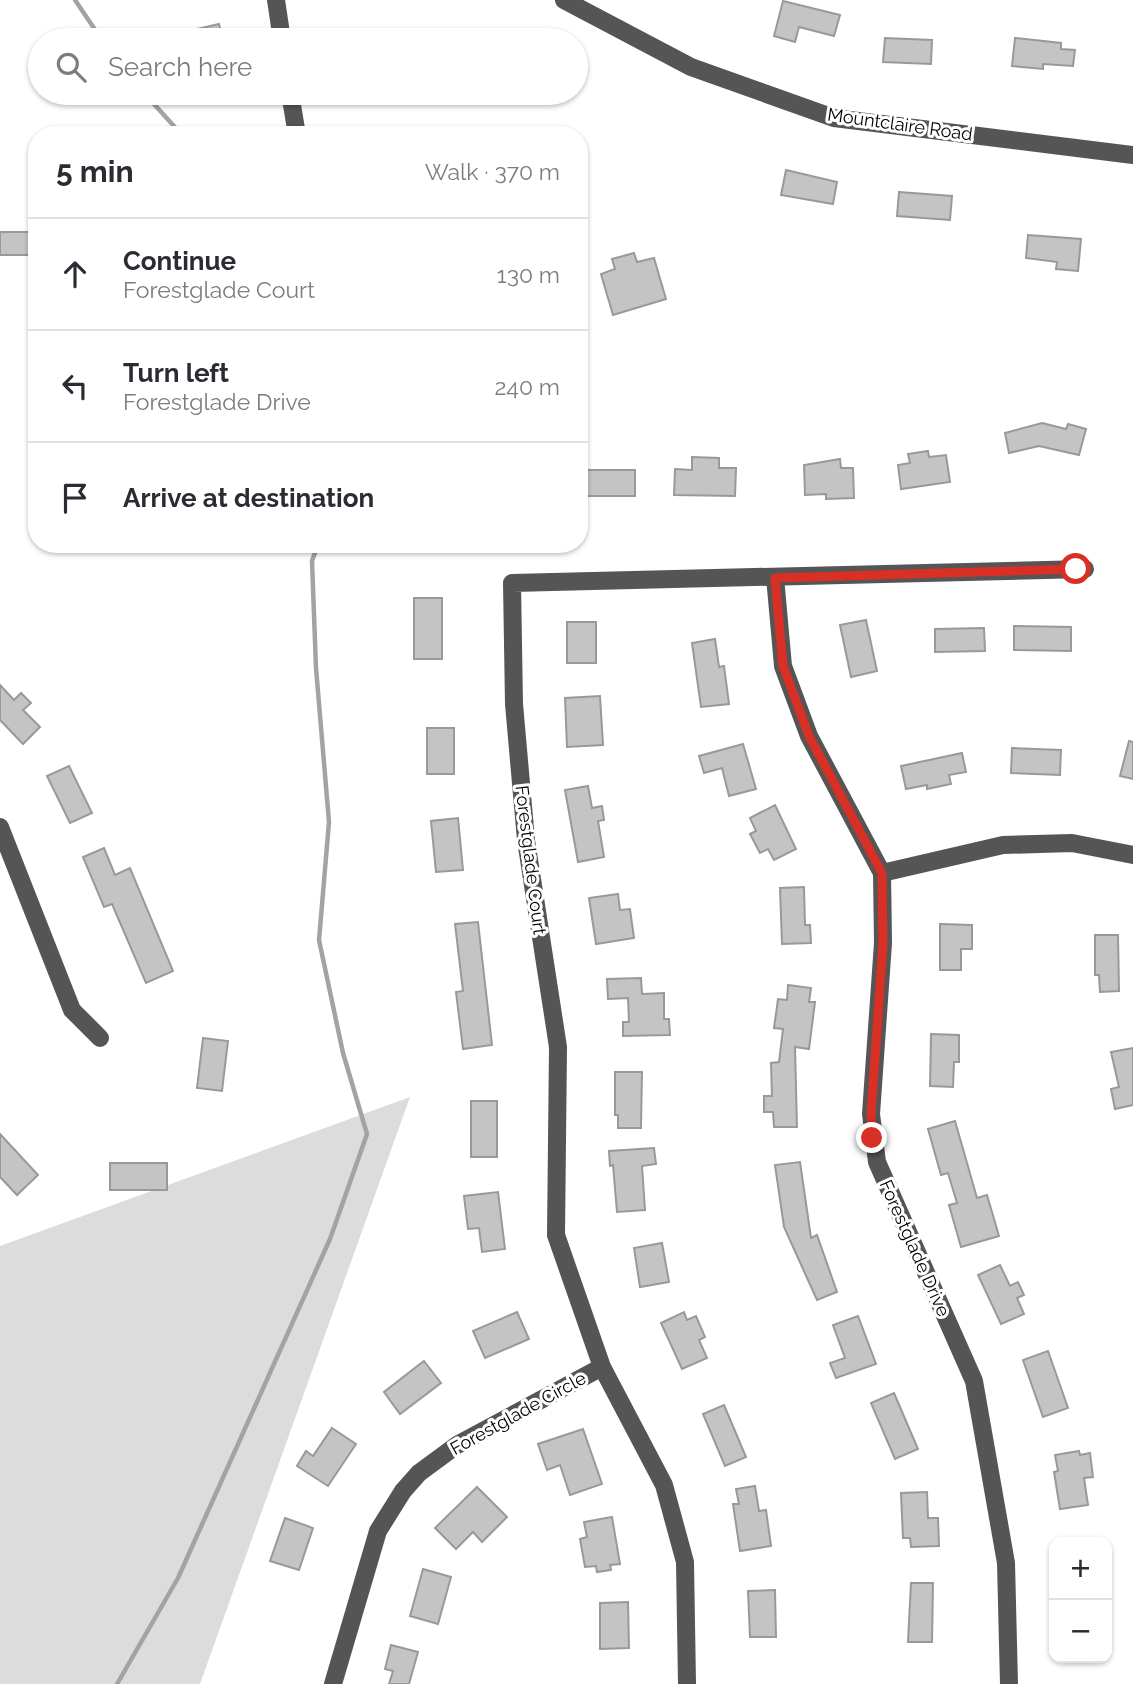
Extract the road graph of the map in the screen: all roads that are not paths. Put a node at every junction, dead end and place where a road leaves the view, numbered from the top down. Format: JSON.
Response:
{"nodes":[{"id":1,"x":276,"y":0,"type":"edge"},
{"id":2,"x":564,"y":0,"type":"edge"},
{"id":3,"x":280,"y":28,"type":"edge"},
{"id":4,"x":292,"y":105,"type":"edge"},
{"id":5,"x":296,"y":126,"type":"edge"},
{"id":6,"x":1133,"y":155,"type":"edge"},
{"id":7,"x":1085,"y":569,"type":"dead end"},
{"id":8,"x":775,"y":578,"type":"junction"},
{"id":9,"x":0,"y":827,"type":"edge"},
{"id":10,"x":1133,"y":855,"type":"edge"},
{"id":11,"x":882,"y":873,"type":"junction"},
{"id":12,"x":100,"y":1038,"type":"dead end"},
{"id":13,"x":602,"y":1367,"type":"junction"},
{"id":14,"x":333,"y":1684,"type":"edge"},
{"id":15,"x":687,"y":1684,"type":"edge"},
{"id":16,"x":1009,"y":1684,"type":"edge"}],
"edges":[{"from":1,"to":3,"type":"street"},
{"from":2,"to":6,"type":"street","name":"Mountclaire Road"},
{"from":4,"to":5,"type":"street"},
{"from":7,"to":8,"type":"street","name":"Forestglade Court"},
{"from":8,"to":11,"type":"street","name":"Forestglade Drive"},
{"from":8,"to":13,"type":"street","name":"Forestglade Court"},
{"from":9,"to":12,"type":"street"},
{"from":10,"to":11,"type":"street"},
{"from":11,"to":16,"type":"street","name":"Forestglade Drive"},
{"from":13,"to":14,"type":"street","name":"Forestglade Circle"},
{"from":13,"to":15,"type":"street","name":"Forestglade Court"}]}
